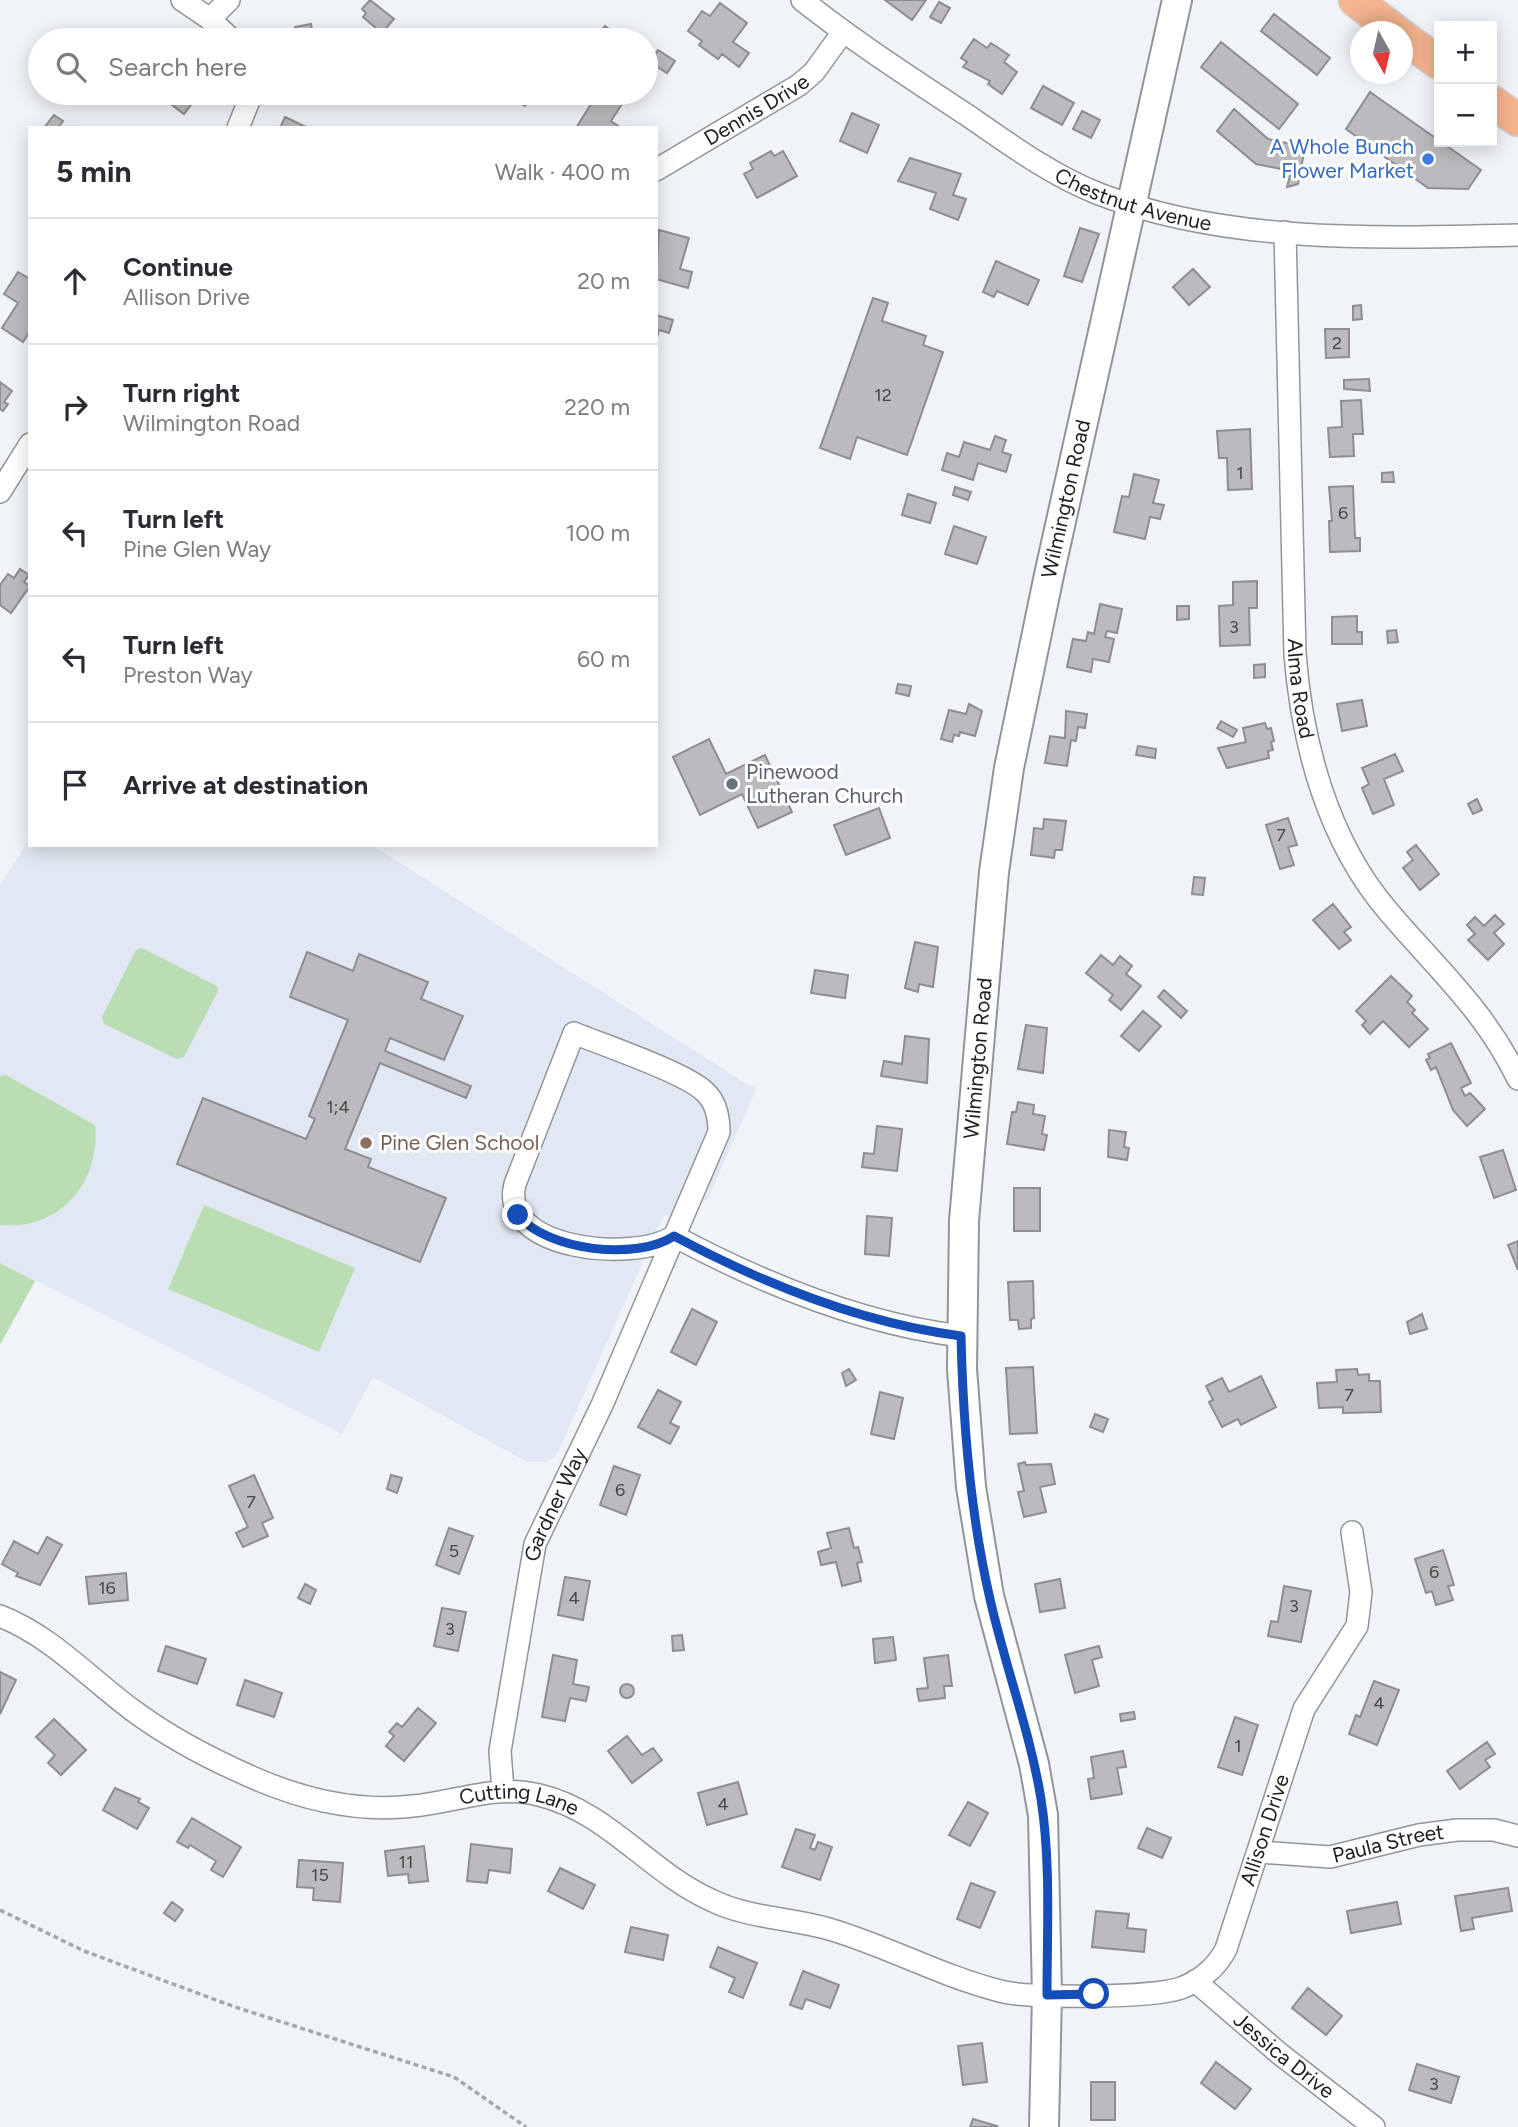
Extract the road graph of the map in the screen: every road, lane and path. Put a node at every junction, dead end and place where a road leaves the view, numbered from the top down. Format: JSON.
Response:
{"nodes":[{"id":1,"x":182,"y":0,"type":"edge"},
{"id":2,"x":229,"y":0,"type":"edge"},
{"id":3,"x":802,"y":0,"type":"edge"},
{"id":4,"x":1177,"y":0,"type":"edge"},
{"id":5,"x":1355,"y":0,"type":"edge"},
{"id":6,"x":210,"y":19,"type":"junction"},
{"id":7,"x":1382,"y":21,"type":"edge"},
{"id":8,"x":219,"y":28,"type":"edge"},
{"id":9,"x":843,"y":32,"type":"junction"},
{"id":10,"x":1413,"y":44,"type":"edge"},
{"id":11,"x":1434,"y":59,"type":"edge"},
{"id":12,"x":247,"y":105,"type":"edge"},
{"id":13,"x":1497,"y":105,"type":"edge"},
{"id":14,"x":1518,"y":120,"type":"edge"},
{"id":15,"x":238,"y":126,"type":"edge"},
{"id":16,"x":658,"y":169,"type":"edge"},
{"id":17,"x":1133,"y":205,"type":"junction"},
{"id":18,"x":1285,"y":232,"type":"junction"},
{"id":19,"x":1518,"y":235,"type":"edge"},
{"id":20,"x":28,"y":447,"type":"edge"},
{"id":21,"x":0,"y":492,"type":"edge"},
{"id":22,"x":1518,"y":1079,"type":"edge"},
{"id":23,"x":674,"y":1236,"type":"junction"},
{"id":24,"x":961,"y":1336,"type":"junction"},
{"id":25,"x":1352,"y":1532,"type":"dead end"},
{"id":26,"x":0,"y":1616,"type":"edge"},
{"id":27,"x":503,"y":1791,"type":"junction"},
{"id":28,"x":1518,"y":1836,"type":"edge"},
{"id":29,"x":1259,"y":1852,"type":"junction"},
{"id":30,"x":0,"y":1910,"type":"edge"},
{"id":31,"x":1195,"y":1980,"type":"junction"},
{"id":32,"x":1047,"y":1995,"type":"junction"},
{"id":33,"x":526,"y":2127,"type":"edge"},
{"id":34,"x":1044,"y":2127,"type":"edge"},
{"id":35,"x":1374,"y":2127,"type":"edge"}],
"edges":[{"from":1,"to":6,"type":"street"},
{"from":2,"to":6,"type":"street"},
{"from":3,"to":9,"type":"street","name":"Chestnut Avenue"},
{"from":4,"to":17,"type":"main road","name":"Wilmington Road"},
{"from":5,"to":7,"type":"main road"},
{"from":6,"to":8,"type":"street"},
{"from":9,"to":16,"type":"street","name":"Dennis Drive"},
{"from":9,"to":17,"type":"street","name":"Chestnut Avenue"},
{"from":10,"to":11,"type":"main road"},
{"from":12,"to":15,"type":"street"},
{"from":13,"to":14,"type":"main road"},
{"from":17,"to":18,"type":"street","name":"Chestnut Avenue"},
{"from":17,"to":24,"type":"main road","name":"Wilmington Road"},
{"from":18,"to":19,"type":"street","name":"Chestnut Avenue"},
{"from":18,"to":22,"type":"street","name":"Alma Road"},
{"from":20,"to":21,"type":"street"},
{"from":23,"to":23,"type":"street"},
{"from":23,"to":24,"type":"street"},
{"from":23,"to":27,"type":"street","name":"Gardner Way"},
{"from":24,"to":32,"type":"main road","name":"Wilmington Road"},
{"from":25,"to":29,"type":"street","name":"Allison Drive"},
{"from":26,"to":27,"type":"street","name":"Cutting Lane"},
{"from":27,"to":32,"type":"street","name":"Cutting Lane"},
{"from":28,"to":29,"type":"street","name":"Paula Street"},
{"from":29,"to":31,"type":"street","name":"Allison Drive"},
{"from":30,"to":33,"type":"path"},
{"from":31,"to":32,"type":"street","name":"Allison Drive"},
{"from":31,"to":35,"type":"street","name":"Jessica Drive"},
{"from":32,"to":34,"type":"main road","name":"Wilmington Road"}]}
